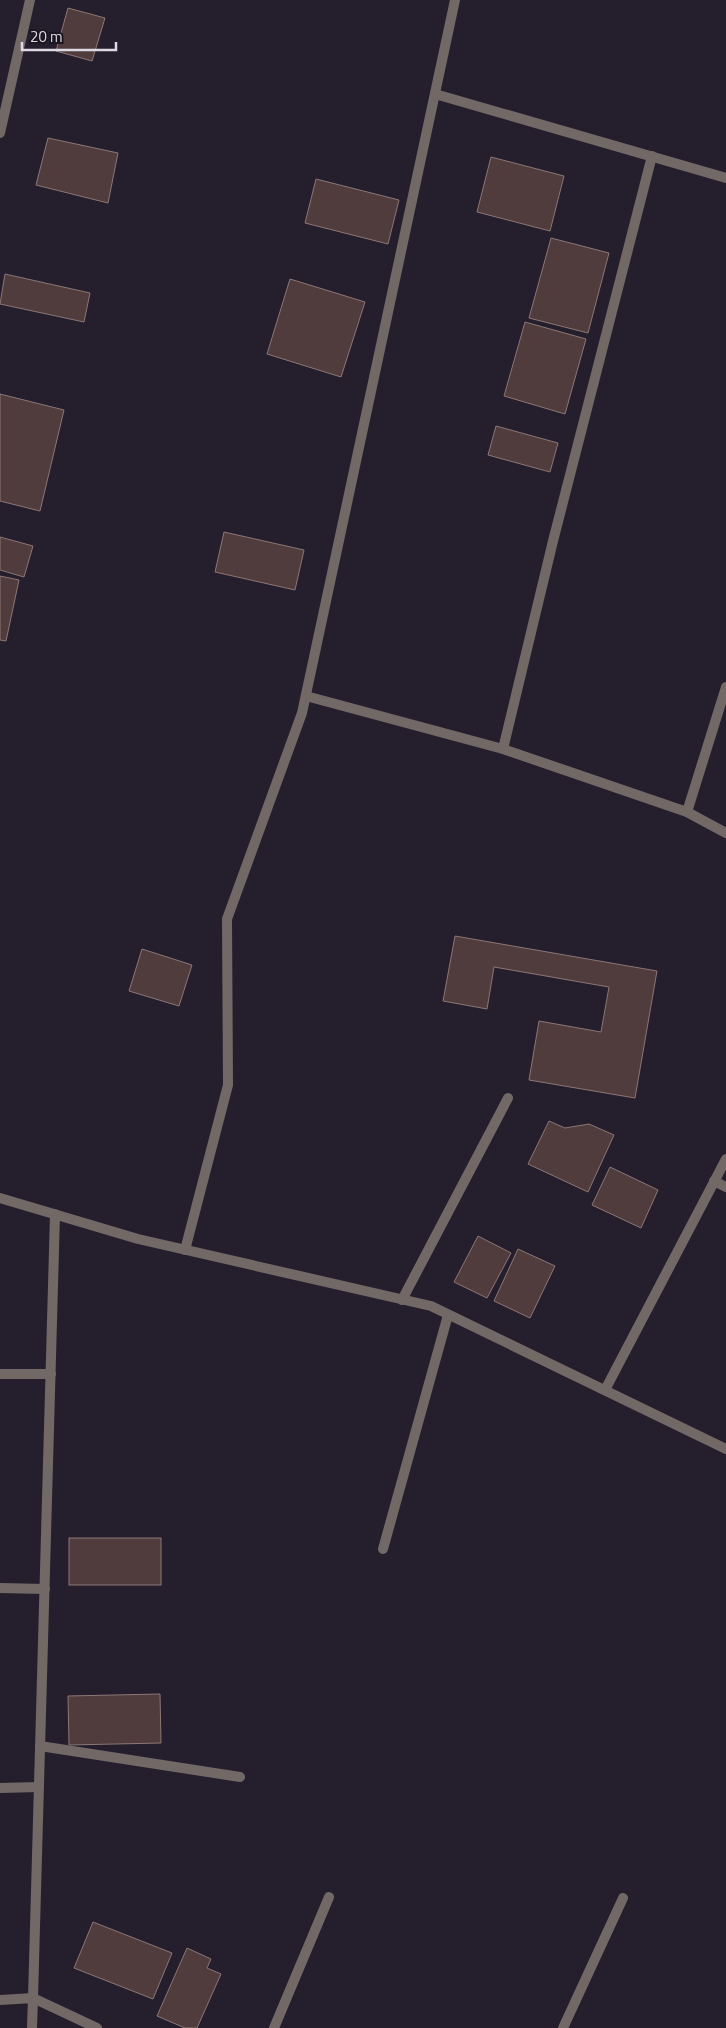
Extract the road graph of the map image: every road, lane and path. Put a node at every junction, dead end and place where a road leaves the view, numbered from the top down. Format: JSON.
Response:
{"nodes":[{"id":1,"x":30,"y":0,"type":"edge"},
{"id":2,"x":455,"y":0,"type":"edge"},
{"id":3,"x":435,"y":94,"type":"junction"},
{"id":4,"x":0,"y":133,"type":"edge"},
{"id":5,"x":652,"y":156,"type":"junction"},
{"id":6,"x":726,"y":178,"type":"edge"},
{"id":7,"x":726,"y":687,"type":"edge"},
{"id":8,"x":306,"y":696,"type":"junction"},
{"id":9,"x":503,"y":749,"type":"junction"},
{"id":10,"x":687,"y":812,"type":"junction"},
{"id":11,"x":726,"y":833,"type":"edge"},
{"id":12,"x":508,"y":1098,"type":"dead end"},
{"id":13,"x":726,"y":1159,"type":"edge"},
{"id":14,"x":714,"y":1181,"type":"junction"},
{"id":15,"x":726,"y":1187,"type":"edge"},
{"id":16,"x":0,"y":1198,"type":"edge"},
{"id":17,"x":55,"y":1214,"type":"junction"},
{"id":18,"x":185,"y":1250,"type":"junction"},
{"id":19,"x":402,"y":1300,"type":"junction"},
{"id":20,"x":448,"y":1315,"type":"junction"},
{"id":21,"x":0,"y":1374,"type":"edge"},
{"id":22,"x":51,"y":1374,"type":"junction"},
{"id":23,"x":605,"y":1390,"type":"junction"},
{"id":24,"x":726,"y":1449,"type":"edge"},
{"id":25,"x":383,"y":1549,"type":"dead end"},
{"id":26,"x":0,"y":1588,"type":"edge"},
{"id":27,"x":45,"y":1589,"type":"junction"},
{"id":28,"x":40,"y":1746,"type":"junction"},
{"id":29,"x":240,"y":1777,"type":"dead end"},
{"id":30,"x":39,"y":1787,"type":"junction"},
{"id":31,"x":0,"y":1788,"type":"edge"},
{"id":32,"x":329,"y":1897,"type":"dead end"},
{"id":33,"x":623,"y":1898,"type":"dead end"},
{"id":34,"x":33,"y":1998,"type":"junction"},
{"id":35,"x":0,"y":2000,"type":"edge"},
{"id":36,"x":32,"y":2028,"type":"edge"},
{"id":37,"x":97,"y":2028,"type":"edge"},
{"id":38,"x":274,"y":2028,"type":"edge"},
{"id":39,"x":563,"y":2028,"type":"edge"}],
"edges":[{"from":1,"to":4,"type":"street"},
{"from":2,"to":3,"type":"street"},
{"from":3,"to":5,"type":"street"},
{"from":3,"to":8,"type":"street"},
{"from":5,"to":6,"type":"street"},
{"from":5,"to":9,"type":"street"},
{"from":7,"to":10,"type":"street"},
{"from":8,"to":9,"type":"street"},
{"from":8,"to":18,"type":"street"},
{"from":9,"to":10,"type":"street"},
{"from":10,"to":11,"type":"street"},
{"from":12,"to":19,"type":"street"},
{"from":13,"to":14,"type":"street"},
{"from":14,"to":15,"type":"street"},
{"from":14,"to":23,"type":"street"},
{"from":16,"to":17,"type":"street"},
{"from":17,"to":18,"type":"street"},
{"from":17,"to":22,"type":"street"},
{"from":18,"to":19,"type":"street"},
{"from":19,"to":20,"type":"street"},
{"from":20,"to":23,"type":"street"},
{"from":20,"to":25,"type":"street"},
{"from":21,"to":22,"type":"street"},
{"from":22,"to":27,"type":"street"},
{"from":23,"to":24,"type":"street"},
{"from":26,"to":27,"type":"street"},
{"from":27,"to":28,"type":"street"},
{"from":28,"to":29,"type":"street"},
{"from":28,"to":30,"type":"street"},
{"from":30,"to":31,"type":"street"},
{"from":30,"to":34,"type":"street"},
{"from":32,"to":38,"type":"street"},
{"from":33,"to":39,"type":"street"},
{"from":34,"to":35,"type":"street"},
{"from":34,"to":36,"type":"street"},
{"from":34,"to":37,"type":"street"}]}
